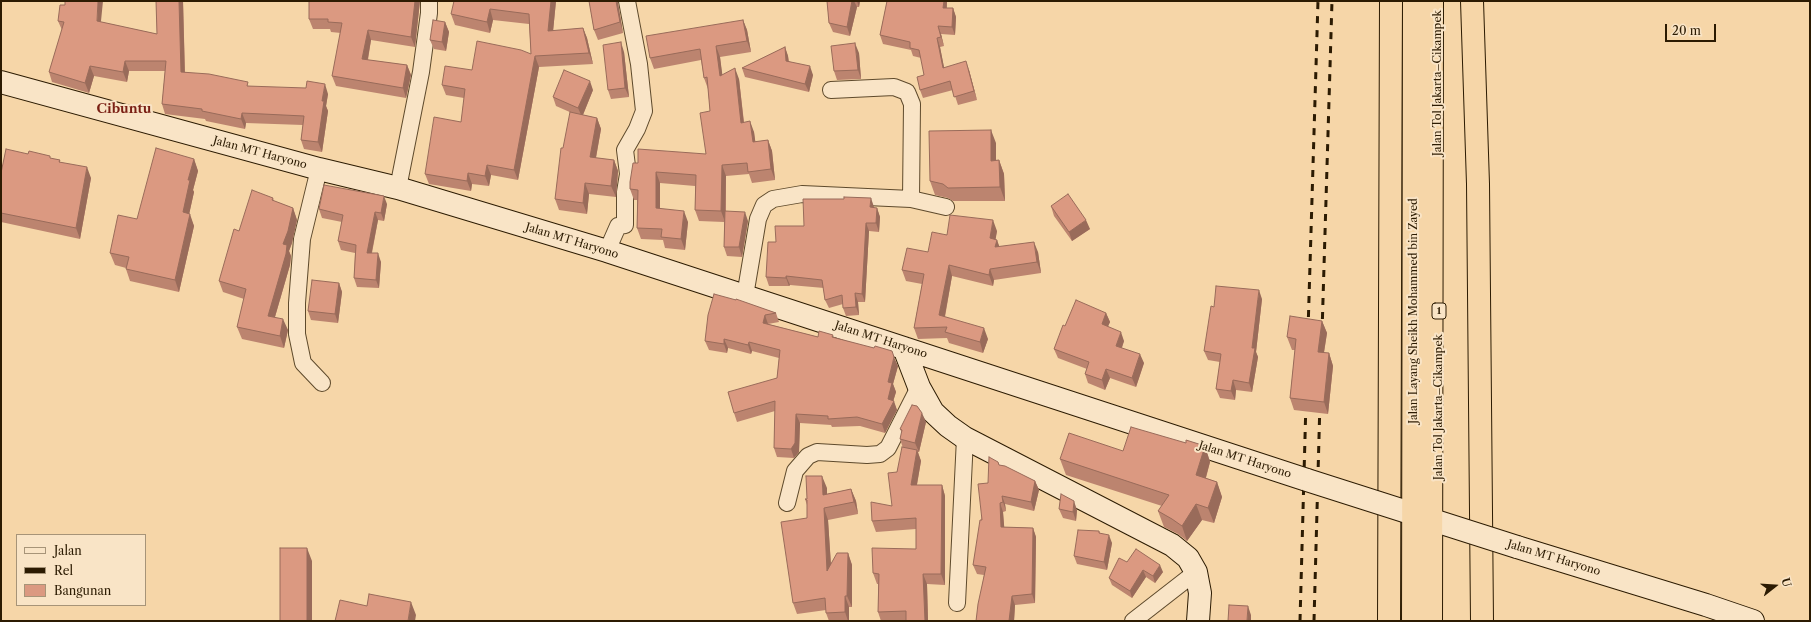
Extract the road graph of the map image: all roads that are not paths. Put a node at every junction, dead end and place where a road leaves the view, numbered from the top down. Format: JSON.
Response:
{"nodes":[{"id":1,"x":429,"y":1,"type":"edge"},
{"id":2,"x":627,"y":1,"type":"edge"},
{"id":3,"x":1391,"y":1,"type":"edge"},
{"id":4,"x":1414,"y":1,"type":"edge"},
{"id":5,"x":1432,"y":1,"type":"edge"},
{"id":6,"x":1437,"y":1,"type":"edge"},
{"id":7,"x":1472,"y":1,"type":"edge"},
{"id":8,"x":1,"y":82,"type":"edge"},
{"id":9,"x":831,"y":90,"type":"dead end"},
{"id":10,"x":319,"y":169,"type":"junction"},
{"id":11,"x":398,"y":188,"type":"junction"},
{"id":12,"x":911,"y":199,"type":"junction"},
{"id":13,"x":946,"y":207,"type":"dead end"},
{"id":14,"x":607,"y":252,"type":"junction"},
{"id":15,"x":745,"y":296,"type":"junction"},
{"id":16,"x":904,"y":348,"type":"junction"},
{"id":17,"x":322,"y":383,"type":"dead end"},
{"id":18,"x":919,"y":387,"type":"junction"},
{"id":19,"x":965,"y":438,"type":"junction"},
{"id":20,"x":787,"y":503,"type":"dead end"},
{"id":21,"x":1196,"y":572,"type":"junction"},
{"id":22,"x":957,"y":603,"type":"dead end"},
{"id":23,"x":1133,"y":621,"type":"edge"},
{"id":24,"x":1198,"y":621,"type":"edge"},
{"id":25,"x":1389,"y":621,"type":"edge"},
{"id":26,"x":1413,"y":621,"type":"edge"},
{"id":27,"x":1430,"y":621,"type":"edge"},
{"id":28,"x":1441,"y":621,"type":"edge"},
{"id":29,"x":1482,"y":621,"type":"edge"},
{"id":30,"x":1753,"y":621,"type":"edge"}],
"edges":[{"from":1,"to":11,"type":"street"},
{"from":2,"to":14,"type":"street"},
{"from":3,"to":25,"type":"highway"},
{"from":4,"to":26,"type":"highway","name":"Jalan Layang Sheikh Mohammed bin Zayed","bridge":true},
{"from":5,"to":27,"type":"highway","name":"Jalan Layang Sheikh Mohammed bin Zayed","number":"1","bridge":true},
{"from":6,"to":28,"type":"highway","name":"Jalan Tol Jakarta–Cikampek","number":"1"},
{"from":7,"to":29,"type":"highway"},
{"from":8,"to":10,"type":"main road","name":"Jalan MT Haryono"},
{"from":9,"to":12,"type":"street"},
{"from":10,"to":11,"type":"main road","name":"Jalan MT Haryono"},
{"from":10,"to":17,"type":"street"},
{"from":11,"to":14,"type":"main road","name":"Jalan MT Haryono"},
{"from":12,"to":13,"type":"street"},
{"from":12,"to":15,"type":"street"},
{"from":14,"to":15,"type":"main road","name":"Jalan MT Haryono"},
{"from":15,"to":16,"type":"main road","name":"Jalan MT Haryono"},
{"from":16,"to":18,"type":"main road"},
{"from":16,"to":30,"type":"main road","name":"Jalan MT Haryono","bridge":true},
{"from":18,"to":19,"type":"main road"},
{"from":18,"to":20,"type":"street"},
{"from":19,"to":21,"type":"main road"},
{"from":19,"to":22,"type":"street"},
{"from":21,"to":23,"type":"street"},
{"from":21,"to":24,"type":"main road"}]}
